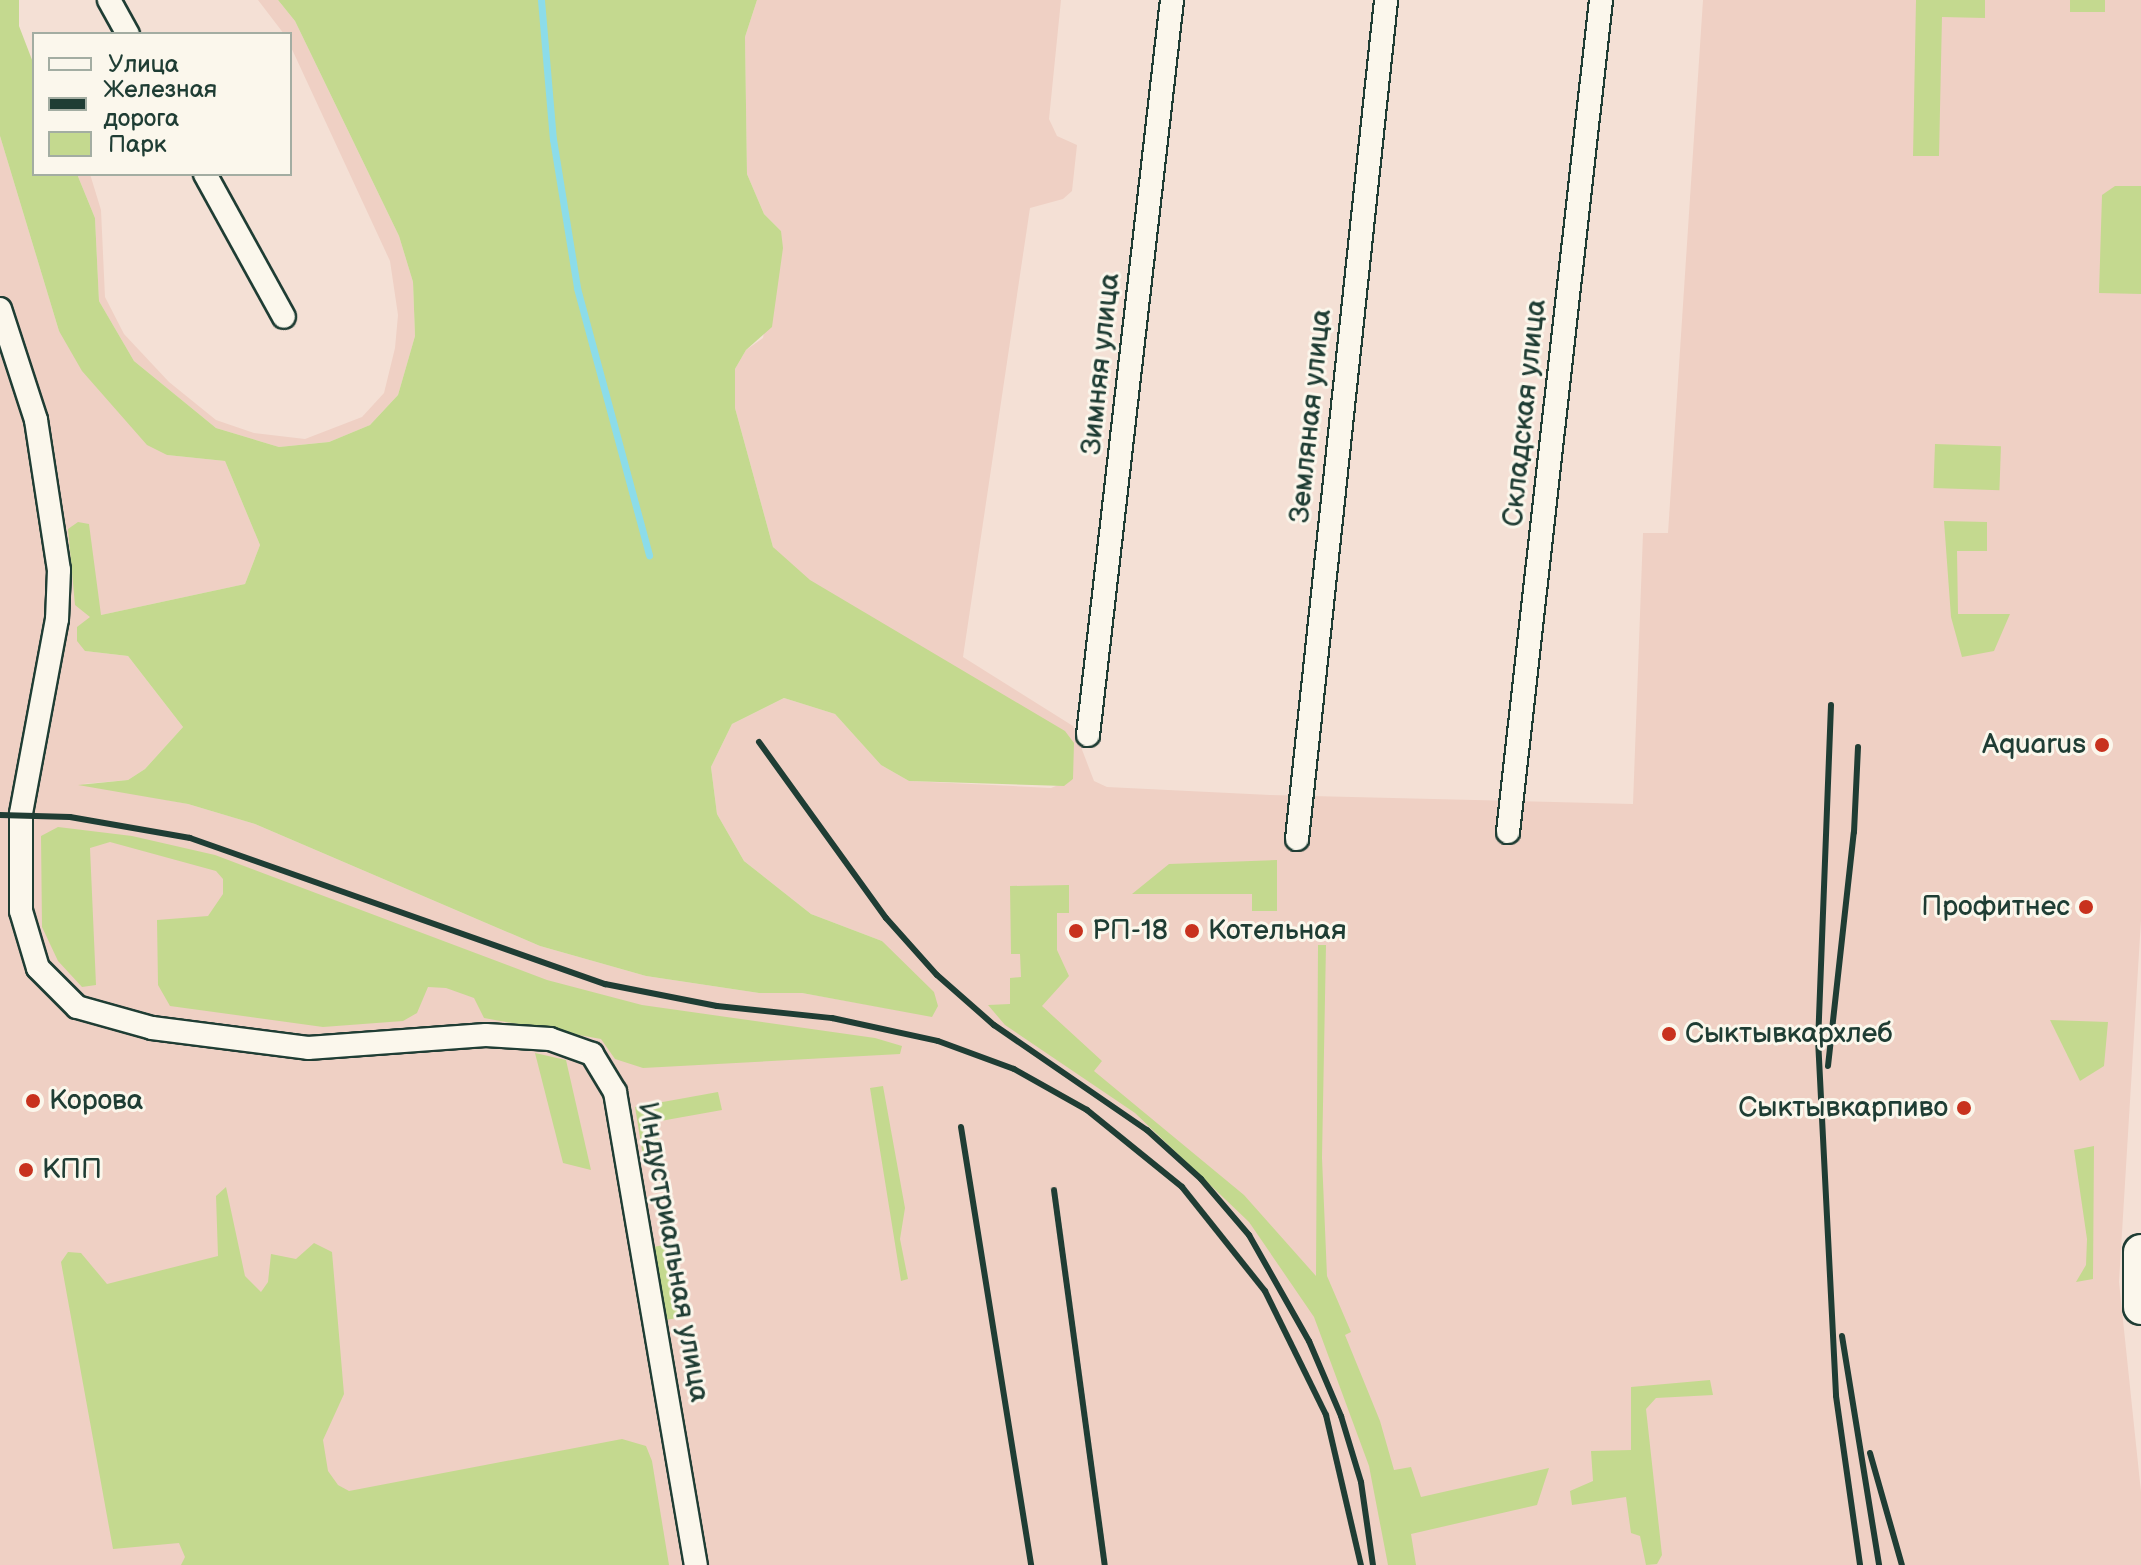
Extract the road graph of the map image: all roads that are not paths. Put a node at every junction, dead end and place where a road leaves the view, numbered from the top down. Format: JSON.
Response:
{"nodes":[{"id":1,"x":109,"y":0,"type":"edge"},
{"id":2,"x":1172,"y":0,"type":"edge"},
{"id":3,"x":1386,"y":0,"type":"edge"},
{"id":4,"x":1601,"y":0,"type":"edge"},
{"id":5,"x":127,"y":32,"type":"edge"},
{"id":6,"x":206,"y":176,"type":"edge"},
{"id":7,"x":0,"y":309,"type":"edge"},
{"id":8,"x":284,"y":317,"type":"dead end"},
{"id":9,"x":1088,"y":735,"type":"dead end"},
{"id":10,"x":1508,"y":832,"type":"dead end"},
{"id":11,"x":1297,"y":839,"type":"dead end"},
{"id":12,"x":2141,"y":1252,"type":"edge"},
{"id":13,"x":2141,"y":1307,"type":"edge"},
{"id":14,"x":696,"y":1565,"type":"edge"}],
"edges":[{"from":1,"to":5,"type":"street"},
{"from":2,"to":9,"type":"street","name":"Зимняя улица"},
{"from":3,"to":11,"type":"street","name":"Земляная улица"},
{"from":4,"to":10,"type":"street","name":"Складская улица"},
{"from":6,"to":8,"type":"street"},
{"from":7,"to":14,"type":"street","name":"Индустриальная улица"},
{"from":12,"to":13,"type":"main road"}]}
